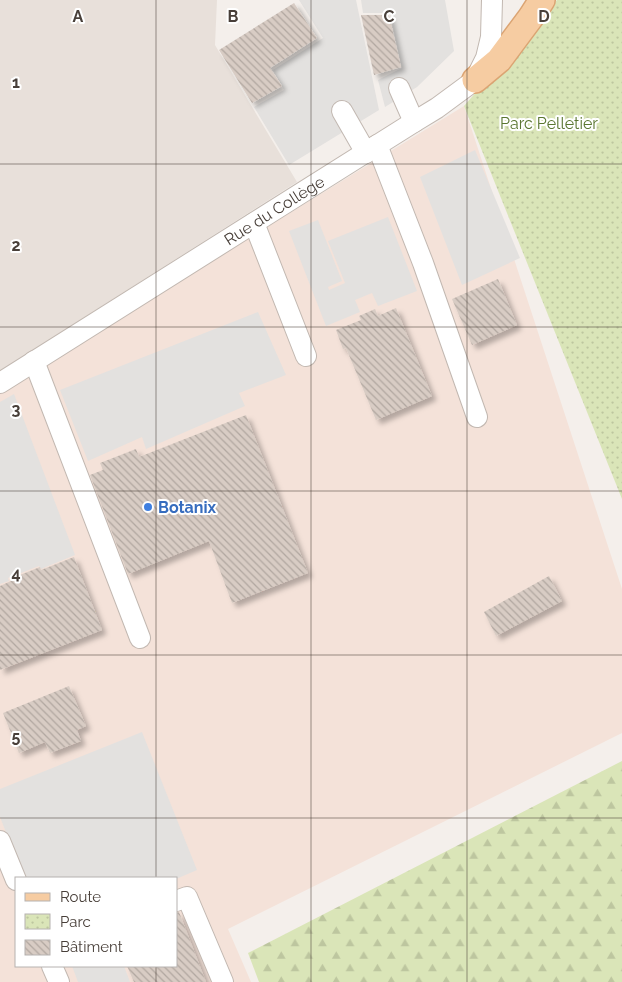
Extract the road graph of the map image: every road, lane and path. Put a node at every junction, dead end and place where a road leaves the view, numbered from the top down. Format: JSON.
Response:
{"nodes":[{"id":1,"x":492,"y":0,"type":"edge"},
{"id":2,"x":542,"y":0,"type":"edge"},
{"id":3,"x":475,"y":80,"type":"junction"},
{"id":4,"x":399,"y":88,"type":"dead end"},
{"id":5,"x":342,"y":111,"type":"dead end"},
{"id":6,"x":414,"y":122,"type":"junction"},
{"id":7,"x":372,"y":149,"type":"junction"},
{"id":8,"x":254,"y":223,"type":"junction"},
{"id":9,"x":306,"y":356,"type":"dead end"},
{"id":10,"x":34,"y":361,"type":"junction"},
{"id":11,"x":0,"y":383,"type":"edge"},
{"id":12,"x":477,"y":417,"type":"dead end"},
{"id":13,"x":140,"y":638,"type":"dead end"},
{"id":14,"x":0,"y":841,"type":"edge"},
{"id":15,"x":15,"y":878,"type":"edge"},
{"id":16,"x":178,"y":900,"type":"edge"},
{"id":17,"x":52,"y":967,"type":"edge"},
{"id":18,"x":59,"y":982,"type":"edge"},
{"id":19,"x":223,"y":982,"type":"edge"}],
"edges":[{"from":1,"to":3,"type":"street","name":"Rue du Collège"},
{"from":2,"to":3,"type":"main road"},
{"from":3,"to":6,"type":"street","name":"Rue du Collège"},
{"from":4,"to":6,"type":"street"},
{"from":5,"to":7,"type":"street"},
{"from":6,"to":7,"type":"street","name":"Rue du Collège"},
{"from":7,"to":8,"type":"street","name":"Rue du Collège"},
{"from":7,"to":12,"type":"street"},
{"from":8,"to":9,"type":"street"},
{"from":8,"to":10,"type":"street","name":"Rue du Collège"},
{"from":10,"to":11,"type":"street","name":"Rue du Collège"},
{"from":10,"to":13,"type":"street"},
{"from":14,"to":15,"type":"street"},
{"from":16,"to":19,"type":"street"},
{"from":17,"to":18,"type":"street"}]}
